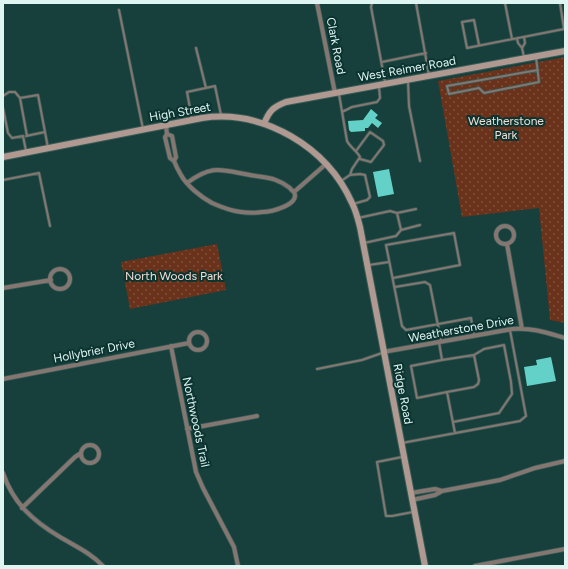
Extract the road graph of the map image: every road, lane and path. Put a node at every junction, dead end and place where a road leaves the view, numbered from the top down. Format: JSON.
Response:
{"nodes":[{"id":1,"x":318,"y":3,"type":"edge"},
{"id":2,"x":372,"y":3,"type":"edge"},
{"id":3,"x":416,"y":3,"type":"edge"},
{"id":4,"x":505,"y":3,"type":"edge"},
{"id":5,"x":560,"y":3,"type":"edge"},
{"id":6,"x":119,"y":10,"type":"dead end"},
{"id":7,"x":524,"y":37,"type":"junction"},
{"id":8,"x":517,"y":38,"type":"junction"},
{"id":9,"x":512,"y":39,"type":"junction"},
{"id":10,"x":479,"y":46,"type":"junction"},
{"id":11,"x":196,"y":48,"type":"dead end"},
{"id":12,"x":522,"y":48,"type":"junction"},
{"id":13,"x":565,"y":50,"type":"edge"},
{"id":14,"x":426,"y":53,"type":"junction"},
{"id":15,"x":536,"y":56,"type":"junction"},
{"id":16,"x":524,"y":58,"type":"junction"},
{"id":17,"x":381,"y":62,"type":"junction"},
{"id":18,"x":538,"y":70,"type":"junction"},
{"id":19,"x":430,"y":76,"type":"junction"},
{"id":20,"x":408,"y":80,"type":"junction"},
{"id":21,"x":386,"y":84,"type":"junction"},
{"id":22,"x":379,"y":85,"type":"junction"},
{"id":23,"x":206,"y":88,"type":"junction"},
{"id":24,"x":337,"y":93,"type":"junction"},
{"id":25,"x":3,"y":96,"type":"edge"},
{"id":26,"x":20,"y":98,"type":"junction"},
{"id":27,"x":3,"y":108,"type":"edge"},
{"id":28,"x":342,"y":112,"type":"junction"},
{"id":29,"x":221,"y":116,"type":"junction"},
{"id":30,"x":192,"y":120,"type":"junction"},
{"id":31,"x":264,"y":124,"type":"junction"},
{"id":32,"x":166,"y":126,"type":"junction"},
{"id":33,"x":143,"y":130,"type":"junction"},
{"id":34,"x":45,"y":132,"type":"junction"},
{"id":35,"x":23,"y":136,"type":"junction"},
{"id":36,"x":27,"y":136,"type":"junction"},
{"id":37,"x":48,"y":148,"type":"junction"},
{"id":38,"x":356,"y":151,"type":"junction"},
{"id":39,"x":26,"y":153,"type":"junction"},
{"id":40,"x":3,"y":157,"type":"edge"},
{"id":41,"x":360,"y":158,"type":"junction"},
{"id":42,"x":420,"y":161,"type":"dead end"},
{"id":43,"x":326,"y":164,"type":"junction"},
{"id":44,"x":350,"y":175,"type":"junction"},
{"id":45,"x":3,"y":180,"type":"edge"},
{"id":46,"x":340,"y":182,"type":"junction"},
{"id":47,"x":187,"y":183,"type":"junction"},
{"id":48,"x":294,"y":192,"type":"junction"},
{"id":49,"x":353,"y":204,"type":"junction"},
{"id":50,"x":416,"y":209,"type":"dead end"},
{"id":51,"x":397,"y":213,"type":"junction"},
{"id":52,"x":357,"y":218,"type":"junction"},
{"id":53,"x":50,"y":226,"type":"dead end"},
{"id":54,"x":420,"y":226,"type":"dead end"},
{"id":55,"x":360,"y":227,"type":"joint"},
{"id":56,"x":401,"y":230,"type":"junction"},
{"id":57,"x":363,"y":244,"type":"junction"},
{"id":58,"x":507,"y":244,"type":"junction"},
{"id":59,"x":390,"y":262,"type":"junction"},
{"id":60,"x":367,"y":266,"type":"junction"},
{"id":61,"x":392,"y":278,"type":"junction"},
{"id":62,"x":51,"y":280,"type":"junction"},
{"id":63,"x":394,"y":287,"type":"junction"},
{"id":64,"x":3,"y":288,"type":"edge"},
{"id":65,"x":438,"y":324,"type":"junction"},
{"id":66,"x":522,"y":329,"type":"junction"},
{"id":67,"x":510,"y":330,"type":"junction"},
{"id":68,"x":474,"y":336,"type":"junction"},
{"id":69,"x":565,"y":338,"type":"edge"},
{"id":70,"x":440,"y":342,"type":"junction"},
{"id":71,"x":189,"y":343,"type":"junction"},
{"id":72,"x":171,"y":346,"type":"junction"},
{"id":73,"x":383,"y":352,"type":"junction"},
{"id":74,"x":474,"y":355,"type":"junction"},
{"id":75,"x":442,"y":360,"type":"junction"},
{"id":76,"x":317,"y":369,"type":"dead end"},
{"id":77,"x":3,"y":379,"type":"edge"},
{"id":78,"x":447,"y":392,"type":"junction"},
{"id":79,"x":257,"y":416,"type":"dead end"},
{"id":80,"x":453,"y":422,"type":"junction"},
{"id":81,"x":187,"y":429,"type":"junction"},
{"id":82,"x":455,"y":433,"type":"junction"},
{"id":83,"x":401,"y":443,"type":"junction"},
{"id":84,"x":81,"y":453,"type":"junction"},
{"id":85,"x":404,"y":456,"type":"junction"},
{"id":86,"x":565,"y":461,"type":"edge"},
{"id":87,"x":3,"y":473,"type":"edge"},
{"id":88,"x":442,"y":491,"type":"junction"},
{"id":89,"x":411,"y":493,"type":"junction"},
{"id":90,"x":412,"y":500,"type":"junction"},
{"id":91,"x":22,"y":508,"type":"junction"},
{"id":92,"x":414,"y":512,"type":"junction"},
{"id":93,"x":565,"y":549,"type":"edge"},
{"id":94,"x":103,"y":566,"type":"edge"},
{"id":95,"x":238,"y":566,"type":"edge"},
{"id":96,"x":424,"y":566,"type":"edge"},
{"id":97,"x":475,"y":566,"type":"edge"}],
"edges":[{"from":1,"to":24,"type":"street","name":"Clark Road"},
{"from":2,"to":17,"type":"lane"},
{"from":3,"to":14,"type":"lane"},
{"from":4,"to":9,"type":"lane"},
{"from":5,"to":7,"type":"lane"},
{"from":6,"to":33,"type":"lane"},
{"from":7,"to":8,"type":"lane"},
{"from":7,"to":12,"type":"lane"},
{"from":8,"to":9,"type":"lane"},
{"from":8,"to":12,"type":"lane"},
{"from":9,"to":10,"type":"lane"},
{"from":10,"to":10,"type":"lane"},
{"from":11,"to":23,"type":"lane"},
{"from":12,"to":16,"type":"lane"},
{"from":13,"to":15,"type":"main road","name":"West Reimer Road"},
{"from":14,"to":17,"type":"lane"},
{"from":14,"to":19,"type":"lane"},
{"from":15,"to":16,"type":"main road","name":"West Reimer Road"},
{"from":15,"to":18,"type":"lane"},
{"from":16,"to":19,"type":"main road","name":"West Reimer Road"},
{"from":17,"to":21,"type":"lane"},
{"from":18,"to":18,"type":"lane"},
{"from":19,"to":20,"type":"main road","name":"West Reimer Road"},
{"from":20,"to":21,"type":"main road","name":"West Reimer Road"},
{"from":20,"to":42,"type":"lane"},
{"from":21,"to":22,"type":"main road","name":"West Reimer Road"},
{"from":22,"to":24,"type":"main road","name":"West Reimer Road"},
{"from":22,"to":28,"type":"lane"},
{"from":23,"to":29,"type":"lane"},
{"from":23,"to":30,"type":"lane"},
{"from":24,"to":28,"type":"lane"},
{"from":24,"to":31,"type":"main road","name":"West Reimer Road"},
{"from":25,"to":26,"type":"lane"},
{"from":26,"to":34,"type":"lane"},
{"from":26,"to":36,"type":"lane"},
{"from":27,"to":35,"type":"lane"},
{"from":28,"to":38,"type":"lane"},
{"from":29,"to":30,"type":"main road","name":"High Street"},
{"from":29,"to":31,"type":"main road","name":"High Street"},
{"from":30,"to":32,"type":"main road","name":"High Street"},
{"from":31,"to":43,"type":"main road","name":"High Street"},
{"from":32,"to":33,"type":"main road","name":"High Street"},
{"from":32,"to":47,"type":"street"},
{"from":33,"to":37,"type":"main road","name":"High Street"},
{"from":34,"to":36,"type":"lane"},
{"from":34,"to":37,"type":"lane"},
{"from":35,"to":36,"type":"lane"},
{"from":35,"to":39,"type":"lane"},
{"from":37,"to":39,"type":"main road","name":"High Street"},
{"from":38,"to":41,"type":"lane"},
{"from":38,"to":41,"type":"lane"},
{"from":39,"to":40,"type":"main road","name":"High Street"},
{"from":41,"to":44,"type":"lane"},
{"from":43,"to":46,"type":"main road","name":"High Street"},
{"from":43,"to":48,"type":"street"},
{"from":44,"to":46,"type":"lane"},
{"from":44,"to":49,"type":"lane"},
{"from":45,"to":53,"type":"lane"},
{"from":46,"to":49,"type":"main road","name":"High Street"},
{"from":47,"to":48,"type":"street"},
{"from":47,"to":48,"type":"street"},
{"from":49,"to":52,"type":"main road","name":"High Street"},
{"from":50,"to":51,"type":"lane"},
{"from":51,"to":52,"type":"lane"},
{"from":51,"to":56,"type":"lane"},
{"from":52,"to":55,"type":"main road","name":"High Street"},
{"from":54,"to":56,"type":"lane"},
{"from":55,"to":57,"type":"main road","name":"Ridge Road"},
{"from":56,"to":57,"type":"lane"},
{"from":57,"to":60,"type":"main road","name":"Ridge Road"},
{"from":58,"to":58,"type":"street"},
{"from":58,"to":66,"type":"street"},
{"from":59,"to":60,"type":"lane"},
{"from":59,"to":61,"type":"lane"},
{"from":59,"to":61,"type":"lane"},
{"from":60,"to":73,"type":"main road","name":"Ridge Road"},
{"from":61,"to":63,"type":"lane"},
{"from":62,"to":62,"type":"street"},
{"from":62,"to":64,"type":"street"},
{"from":63,"to":65,"type":"lane"},
{"from":63,"to":65,"type":"lane"},
{"from":65,"to":68,"type":"lane"},
{"from":65,"to":70,"type":"lane"},
{"from":66,"to":67,"type":"street","name":"Weatherstone Drive"},
{"from":66,"to":69,"type":"street","name":"Weatherstone Drive"},
{"from":67,"to":68,"type":"street","name":"Weatherstone Drive"},
{"from":67,"to":82,"type":"lane"},
{"from":68,"to":70,"type":"street","name":"Weatherstone Drive"},
{"from":70,"to":73,"type":"street","name":"Weatherstone Drive"},
{"from":70,"to":75,"type":"lane"},
{"from":71,"to":71,"type":"street","name":"Hollybrier Drive"},
{"from":71,"to":72,"type":"street","name":"Hollybrier Drive"},
{"from":72,"to":77,"type":"street","name":"Hollybrier Drive"},
{"from":72,"to":81,"type":"street","name":"Northwoods Trail"},
{"from":73,"to":76,"type":"lane"},
{"from":73,"to":83,"type":"main road","name":"Ridge Road"},
{"from":74,"to":75,"type":"lane"},
{"from":74,"to":78,"type":"lane"},
{"from":74,"to":80,"type":"lane"},
{"from":75,"to":78,"type":"lane"},
{"from":78,"to":80,"type":"lane"},
{"from":79,"to":81,"type":"street"},
{"from":80,"to":82,"type":"lane"},
{"from":81,"to":95,"type":"street","name":"Northwoods Trail"},
{"from":82,"to":83,"type":"lane"},
{"from":83,"to":85,"type":"main road","name":"Ridge Road"},
{"from":84,"to":84,"type":"street"},
{"from":84,"to":91,"type":"street"},
{"from":85,"to":89,"type":"main road","name":"Ridge Road"},
{"from":85,"to":92,"type":"lane"},
{"from":86,"to":88,"type":"street"},
{"from":87,"to":91,"type":"street"},
{"from":88,"to":89,"type":"street"},
{"from":88,"to":90,"type":"street"},
{"from":89,"to":90,"type":"main road","name":"Ridge Road"},
{"from":90,"to":92,"type":"main road","name":"Ridge Road"},
{"from":91,"to":94,"type":"street"},
{"from":92,"to":96,"type":"main road","name":"Ridge Road"},
{"from":93,"to":97,"type":"street"}]}
